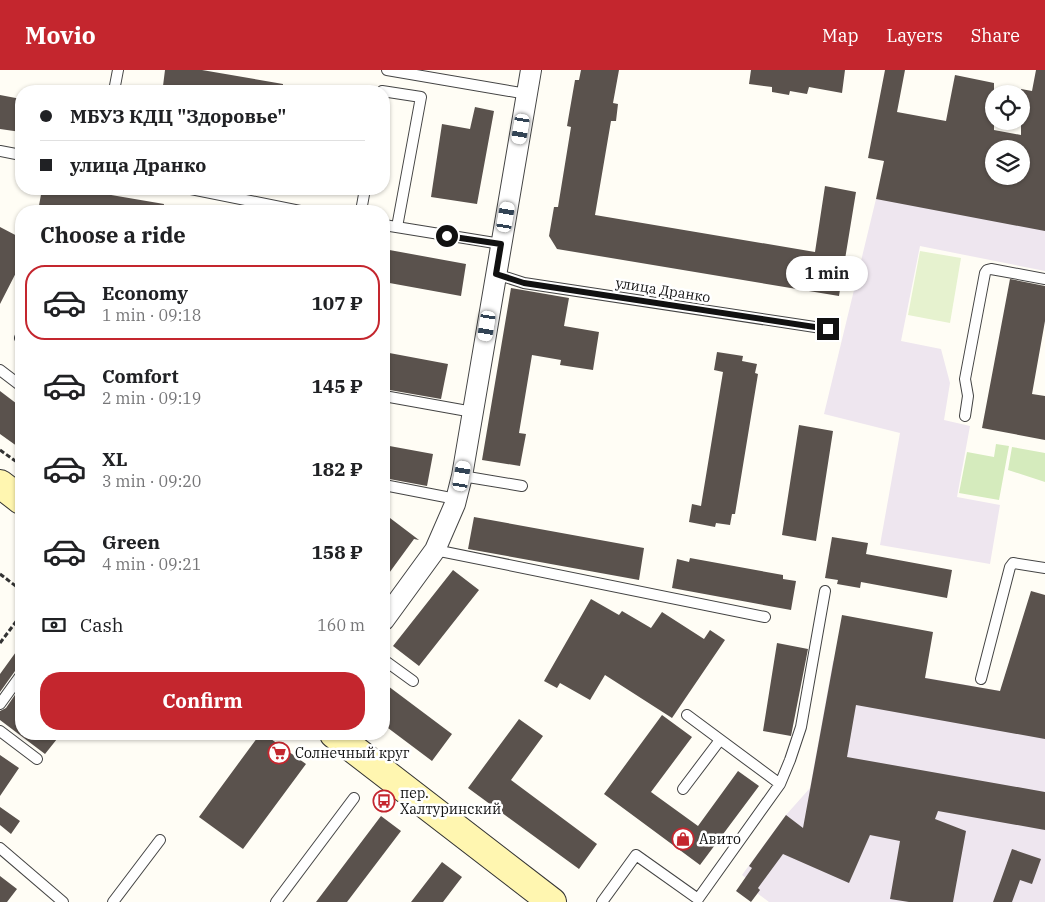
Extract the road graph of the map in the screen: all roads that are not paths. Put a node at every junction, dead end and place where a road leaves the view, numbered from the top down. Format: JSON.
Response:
{"nodes":[{"id":1,"x":118,"y":70,"type":"edge"},
{"id":2,"x":386,"y":70,"type":"edge"},
{"id":3,"x":530,"y":70,"type":"edge"},
{"id":4,"x":115,"y":85,"type":"edge"},
{"id":5,"x":390,"y":92,"type":"edge"},
{"id":6,"x":526,"y":94,"type":"junction"},
{"id":7,"x":0,"y":151,"type":"edge"},
{"id":8,"x":15,"y":154,"type":"edge"},
{"id":9,"x":217,"y":195,"type":"edge"},
{"id":10,"x":260,"y":205,"type":"edge"},
{"id":11,"x":390,"y":226,"type":"edge"},
{"id":12,"x":397,"y":227,"type":"junction"},
{"id":13,"x":501,"y":244,"type":"junction"},
{"id":14,"x":496,"y":274,"type":"junction"},
{"id":15,"x":1045,"y":279,"type":"edge"},
{"id":16,"x":828,"y":329,"type":"dead end"},
{"id":17,"x":0,"y":370,"type":"edge"},
{"id":18,"x":15,"y":381,"type":"edge"},
{"id":19,"x":390,"y":397,"type":"edge"},
{"id":20,"x":473,"y":412,"type":"junction"},
{"id":21,"x":964,"y":416,"type":"dead end"},
{"id":22,"x":462,"y":476,"type":"junction"},
{"id":23,"x":0,"y":484,"type":"edge"},
{"id":24,"x":522,"y":486,"type":"dead end"},
{"id":25,"x":390,"y":487,"type":"edge"},
{"id":26,"x":15,"y":495,"type":"edge"},
{"id":27,"x":456,"y":499,"type":"junction"},
{"id":28,"x":435,"y":550,"type":"junction"},
{"id":29,"x":1045,"y":568,"type":"edge"},
{"id":30,"x":825,"y":591,"type":"dead end"},
{"id":31,"x":390,"y":612,"type":"edge"},
{"id":32,"x":765,"y":617,"type":"dead end"},
{"id":33,"x":390,"y":664,"type":"edge"},
{"id":34,"x":981,"y":679,"type":"dead end"},
{"id":35,"x":413,"y":681,"type":"dead end"},
{"id":36,"x":15,"y":683,"type":"edge"},
{"id":37,"x":0,"y":704,"type":"edge"},
{"id":38,"x":686,"y":715,"type":"dead end"},
{"id":39,"x":0,"y":731,"type":"edge"},
{"id":40,"x":342,"y":740,"type":"edge"},
{"id":41,"x":720,"y":740,"type":"junction"},
{"id":42,"x":37,"y":759,"type":"dead end"},
{"id":43,"x":780,"y":784,"type":"junction"},
{"id":44,"x":683,"y":789,"type":"dead end"},
{"id":45,"x":354,"y":798,"type":"dead end"},
{"id":46,"x":160,"y":840,"type":"dead end"},
{"id":47,"x":0,"y":848,"type":"edge"},
{"id":48,"x":63,"y":902,"type":"edge"},
{"id":49,"x":113,"y":902,"type":"edge"},
{"id":50,"x":276,"y":902,"type":"edge"},
{"id":51,"x":552,"y":902,"type":"edge"},
{"id":52,"x":602,"y":902,"type":"edge"}],
"edges":[{"from":1,"to":4,"type":"lane"},
{"from":2,"to":6,"type":"lane"},
{"from":3,"to":6,"type":"street"},
{"from":5,"to":12,"type":"lane"},
{"from":6,"to":13,"type":"street"},
{"from":7,"to":8,"type":"lane"},
{"from":9,"to":10,"type":"lane"},
{"from":11,"to":12,"type":"lane"},
{"from":12,"to":13,"type":"lane"},
{"from":13,"to":14,"type":"street"},
{"from":14,"to":16,"type":"lane","name":"улица Дранко"},
{"from":14,"to":20,"type":"street"},
{"from":15,"to":21,"type":"lane"},
{"from":17,"to":18,"type":"lane"},
{"from":19,"to":20,"type":"lane"},
{"from":20,"to":22,"type":"street"},
{"from":22,"to":24,"type":"lane"},
{"from":22,"to":27,"type":"street"},
{"from":23,"to":26,"type":"main road"},
{"from":25,"to":27,"type":"lane"},
{"from":27,"to":28,"type":"street"},
{"from":28,"to":31,"type":"street"},
{"from":28,"to":32,"type":"lane"},
{"from":29,"to":34,"type":"lane"},
{"from":30,"to":43,"type":"lane"},
{"from":33,"to":35,"type":"lane"},
{"from":36,"to":37,"type":"lane"},
{"from":38,"to":41,"type":"lane"},
{"from":39,"to":42,"type":"lane"},
{"from":40,"to":51,"type":"main road"},
{"from":41,"to":43,"type":"lane"},
{"from":41,"to":44,"type":"lane"},
{"from":43,"to":52,"type":"lane"},
{"from":45,"to":50,"type":"lane"},
{"from":46,"to":49,"type":"lane"},
{"from":47,"to":48,"type":"lane"}]}
